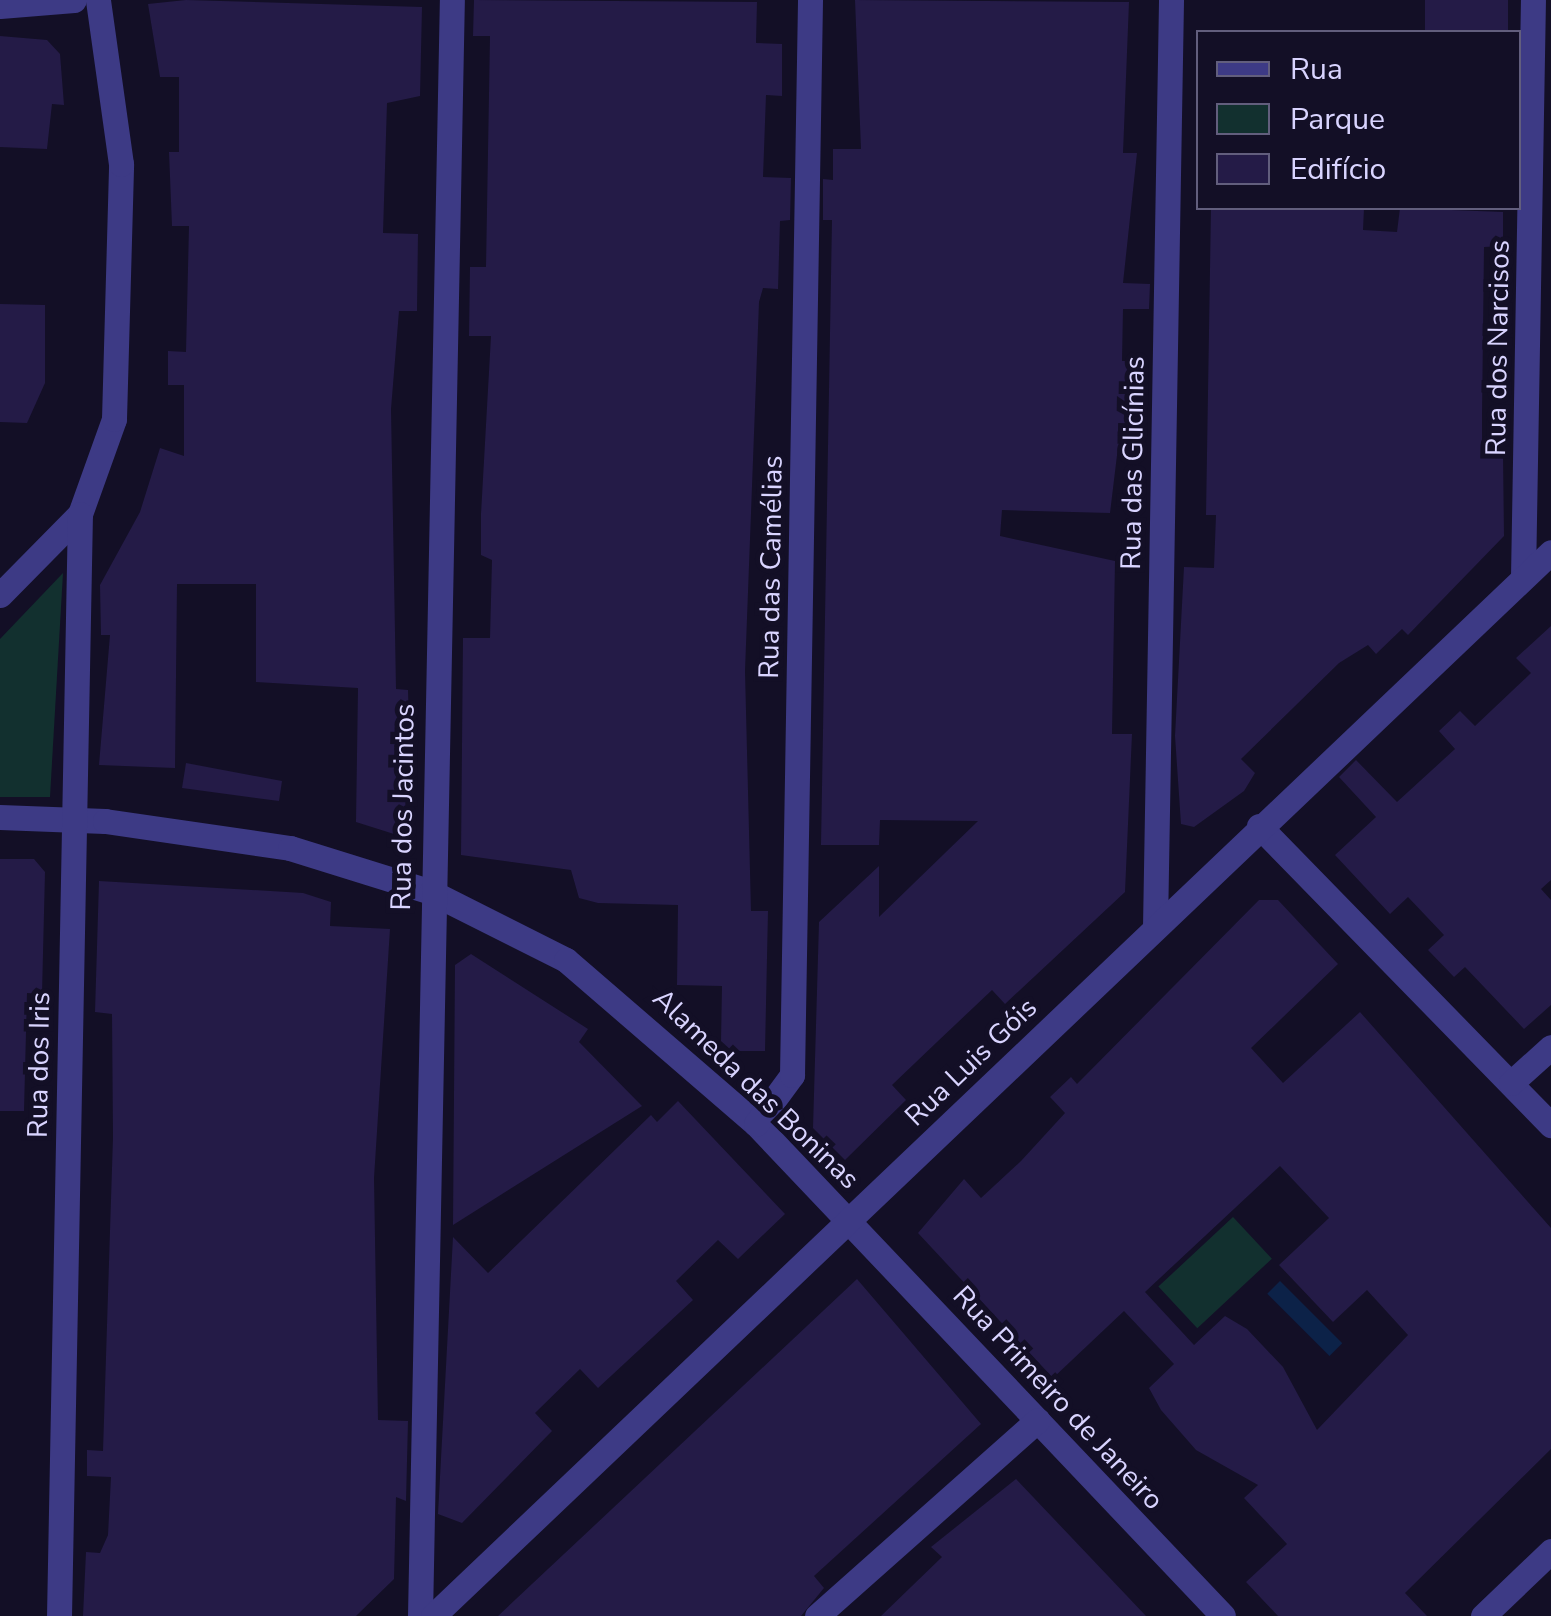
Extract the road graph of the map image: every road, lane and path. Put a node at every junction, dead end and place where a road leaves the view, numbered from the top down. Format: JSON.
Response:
{"nodes":[{"id":1,"x":74,"y":0,"type":"edge"},
{"id":2,"x":98,"y":0,"type":"edge"},
{"id":3,"x":452,"y":0,"type":"edge"},
{"id":4,"x":810,"y":0,"type":"edge"},
{"id":5,"x":1171,"y":0,"type":"edge"},
{"id":6,"x":1533,"y":0,"type":"edge"},
{"id":7,"x":0,"y":6,"type":"edge"},
{"id":8,"x":80,"y":514,"type":"junction"},
{"id":9,"x":1551,"y":552,"type":"edge"},
{"id":10,"x":1523,"y":577,"type":"junction"},
{"id":11,"x":0,"y":595,"type":"edge"},
{"id":12,"x":0,"y":818,"type":"edge"},
{"id":13,"x":74,"y":818,"type":"junction"},
{"id":14,"x":1260,"y":826,"type":"junction"},
{"id":15,"x":431,"y":892,"type":"junction"},
{"id":16,"x":1155,"y":927,"type":"junction"},
{"id":17,"x":1551,"y":1047,"type":"edge"},
{"id":18,"x":1511,"y":1083,"type":"junction"},
{"id":19,"x":756,"y":1124,"type":"junction"},
{"id":20,"x":1551,"y":1125,"type":"edge"},
{"id":21,"x":848,"y":1221,"type":"junction"},
{"id":22,"x":1038,"y":1420,"type":"junction"},
{"id":23,"x":1551,"y":1551,"type":"edge"},
{"id":24,"x":60,"y":1616,"type":"edge"},
{"id":25,"x":420,"y":1616,"type":"edge"},
{"id":26,"x":433,"y":1616,"type":"edge"},
{"id":27,"x":816,"y":1616,"type":"edge"},
{"id":28,"x":1223,"y":1616,"type":"edge"},
{"id":29,"x":1483,"y":1616,"type":"edge"}],
"edges":[{"from":1,"to":7,"type":"street"},
{"from":2,"to":8,"type":"street"},
{"from":3,"to":15,"type":"street","name":"Rua dos Jacintos"},
{"from":4,"to":19,"type":"street","name":"Rua das Camélias"},
{"from":5,"to":16,"type":"street","name":"Rua das Glicínias"},
{"from":6,"to":10,"type":"street","name":"Rua dos Narcisos"},
{"from":8,"to":11,"type":"street"},
{"from":8,"to":13,"type":"street","name":"Rua dos Iris"},
{"from":9,"to":10,"type":"street","name":"Rua Luis Góis"},
{"from":10,"to":14,"type":"street","name":"Rua Luis Góis"},
{"from":12,"to":13,"type":"street","name":"Alameda das Boninas"},
{"from":13,"to":15,"type":"street","name":"Alameda das Boninas"},
{"from":13,"to":24,"type":"street","name":"Rua dos Iris"},
{"from":14,"to":16,"type":"street","name":"Rua Luis Góis"},
{"from":14,"to":18,"type":"street"},
{"from":15,"to":19,"type":"street","name":"Alameda das Boninas"},
{"from":15,"to":25,"type":"street","name":"Rua dos Jacintos"},
{"from":16,"to":21,"type":"street","name":"Rua Luis Góis"},
{"from":17,"to":18,"type":"street"},
{"from":18,"to":20,"type":"street"},
{"from":19,"to":21,"type":"street","name":"Alameda das Boninas"},
{"from":21,"to":22,"type":"street","name":"Rua Primeiro de Janeiro"},
{"from":21,"to":26,"type":"street","name":"Rua Luis Góis"},
{"from":22,"to":27,"type":"street"},
{"from":22,"to":28,"type":"street","name":"Rua Primeiro de Janeiro"},
{"from":23,"to":29,"type":"street"}]}
